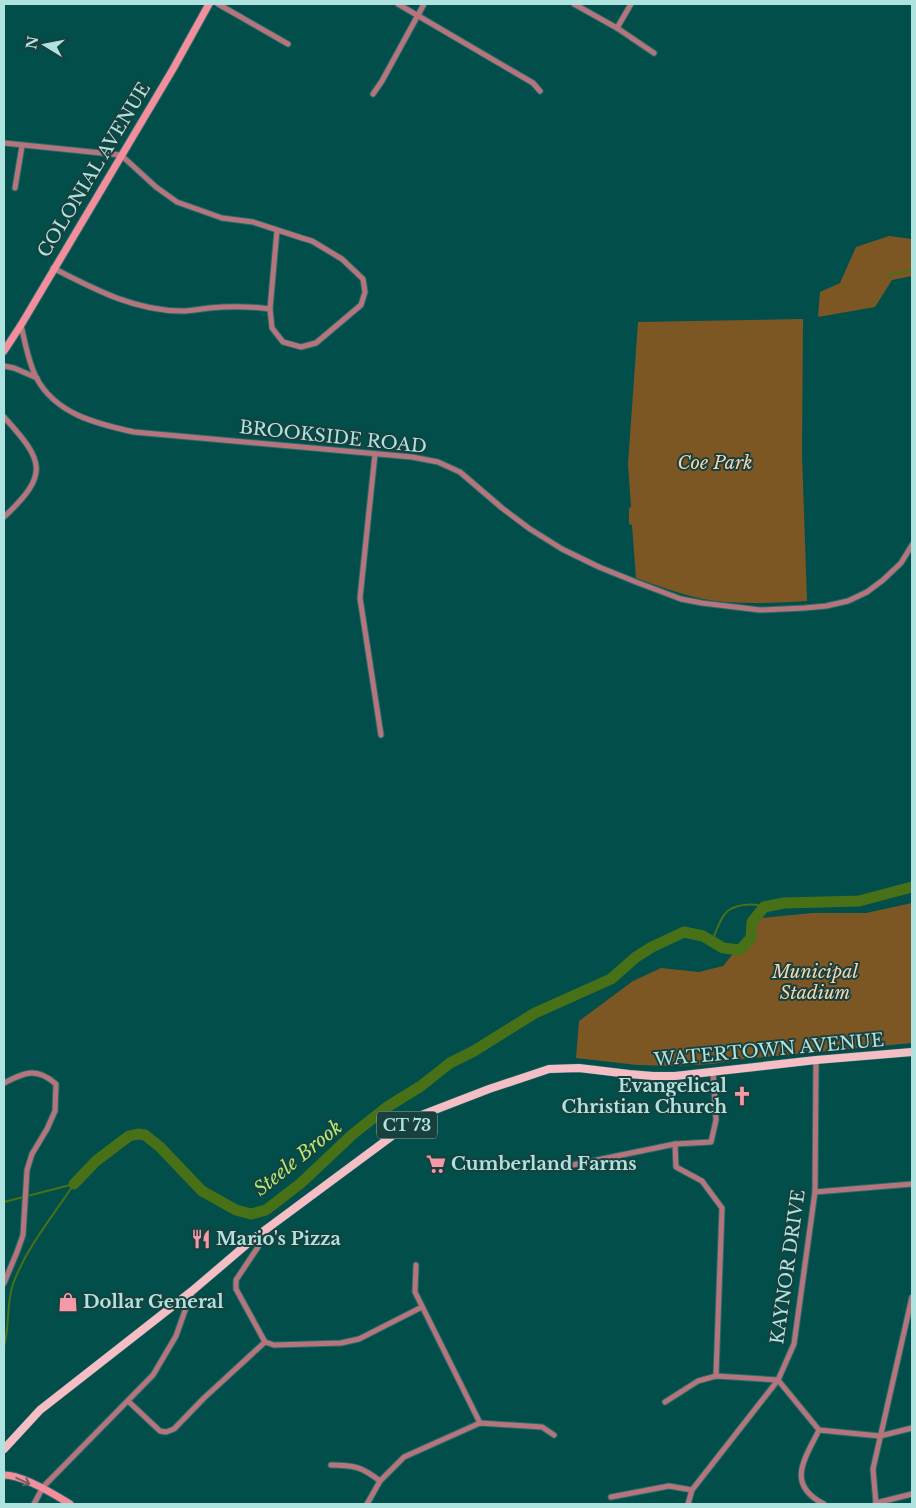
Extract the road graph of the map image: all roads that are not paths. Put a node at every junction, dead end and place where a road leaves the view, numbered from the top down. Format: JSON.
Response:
{"nodes":[{"id":1,"x":209,"y":4,"type":"edge"},
{"id":2,"x":218,"y":4,"type":"edge"},
{"id":3,"x":398,"y":4,"type":"edge"},
{"id":4,"x":424,"y":4,"type":"edge"},
{"id":5,"x":574,"y":4,"type":"edge"},
{"id":6,"x":631,"y":4,"type":"edge"},
{"id":7,"x":418,"y":15,"type":"junction"},
{"id":8,"x":617,"y":28,"type":"junction"},
{"id":9,"x":288,"y":44,"type":"dead end"},
{"id":10,"x":654,"y":52,"type":"dead end"},
{"id":11,"x":540,"y":91,"type":"dead end"},
{"id":12,"x":373,"y":94,"type":"dead end"},
{"id":13,"x":4,"y":143,"type":"edge"},
{"id":14,"x":22,"y":146,"type":"junction"},
{"id":15,"x":121,"y":155,"type":"junction"},
{"id":16,"x":14,"y":188,"type":"dead end"},
{"id":17,"x":277,"y":230,"type":"junction"},
{"id":18,"x":53,"y":268,"type":"junction"},
{"id":19,"x":270,"y":309,"type":"junction"},
{"id":20,"x":21,"y":325,"type":"junction"},
{"id":21,"x":4,"y":351,"type":"edge"},
{"id":22,"x":4,"y":366,"type":"edge"},
{"id":23,"x":37,"y":378,"type":"junction"},
{"id":24,"x":4,"y":417,"type":"edge"},
{"id":25,"x":374,"y":454,"type":"junction"},
{"id":26,"x":4,"y":517,"type":"edge"},
{"id":27,"x":912,"y":544,"type":"edge"},
{"id":28,"x":381,"y":735,"type":"dead end"},
{"id":29,"x":912,"y":1052,"type":"edge"},
{"id":30,"x":816,"y":1060,"type":"junction"},
{"id":31,"x":713,"y":1072,"type":"junction"},
{"id":32,"x":4,"y":1083,"type":"edge"},
{"id":33,"x":675,"y":1144,"type":"junction"},
{"id":34,"x":558,"y":1168,"type":"dead end"},
{"id":35,"x":912,"y":1184,"type":"edge"},
{"id":36,"x":815,"y":1192,"type":"junction"},
{"id":37,"x":252,"y":1239,"type":"junction"},
{"id":38,"x":416,"y":1265,"type":"dead end"},
{"id":39,"x":4,"y":1283,"type":"edge"},
{"id":40,"x":192,"y":1291,"type":"junction"},
{"id":41,"x":912,"y":1297,"type":"edge"},
{"id":42,"x":422,"y":1307,"type":"junction"},
{"id":43,"x":265,"y":1342,"type":"junction"},
{"id":44,"x":716,"y":1376,"type":"junction"},
{"id":45,"x":778,"y":1380,"type":"junction"},
{"id":46,"x":128,"y":1401,"type":"junction"},
{"id":47,"x":666,"y":1402,"type":"dead end"},
{"id":48,"x":480,"y":1422,"type":"junction"},
{"id":49,"x":912,"y":1428,"type":"edge"},
{"id":50,"x":819,"y":1430,"type":"junction"},
{"id":51,"x":554,"y":1435,"type":"dead end"},
{"id":52,"x":880,"y":1436,"type":"junction"},
{"id":53,"x":4,"y":1449,"type":"edge"},
{"id":54,"x":331,"y":1464,"type":"dead end"},
{"id":55,"x":4,"y":1475,"type":"edge"},
{"id":56,"x":380,"y":1481,"type":"junction"},
{"id":57,"x":43,"y":1487,"type":"junction"},
{"id":58,"x":692,"y":1490,"type":"junction"},
{"id":59,"x":912,"y":1494,"type":"edge"},
{"id":60,"x":610,"y":1497,"type":"dead end"},
{"id":61,"x":34,"y":1504,"type":"edge"},
{"id":62,"x":70,"y":1504,"type":"edge"},
{"id":63,"x":367,"y":1504,"type":"edge"},
{"id":64,"x":688,"y":1504,"type":"edge"},
{"id":65,"x":824,"y":1504,"type":"edge"},
{"id":66,"x":876,"y":1504,"type":"edge"}],
"edges":[{"from":1,"to":15,"type":"street","name":"COLONIAL AVENUE"},
{"from":2,"to":9,"type":"street"},
{"from":3,"to":7,"type":"street"},
{"from":4,"to":7,"type":"street"},
{"from":5,"to":8,"type":"street"},
{"from":6,"to":8,"type":"street"},
{"from":7,"to":11,"type":"street"},
{"from":7,"to":12,"type":"street"},
{"from":8,"to":10,"type":"street"},
{"from":13,"to":14,"type":"street"},
{"from":14,"to":15,"type":"street"},
{"from":14,"to":16,"type":"street"},
{"from":15,"to":17,"type":"street"},
{"from":15,"to":18,"type":"street","name":"COLONIAL AVENUE"},
{"from":17,"to":19,"type":"street"},
{"from":17,"to":19,"type":"street"},
{"from":18,"to":19,"type":"street"},
{"from":18,"to":20,"type":"street","name":"COLONIAL AVENUE"},
{"from":20,"to":21,"type":"street","name":"COLONIAL AVENUE"},
{"from":20,"to":23,"type":"street","name":"BROOKSIDE ROAD"},
{"from":22,"to":23,"type":"street"},
{"from":23,"to":25,"type":"street","name":"BROOKSIDE ROAD"},
{"from":24,"to":26,"type":"street"},
{"from":25,"to":27,"type":"street","name":"BROOKSIDE ROAD"},
{"from":25,"to":28,"type":"street"},
{"from":29,"to":30,"type":"main road","name":"WATERTOWN AVENUE","number":"CT 73"},
{"from":30,"to":31,"type":"main road","name":"WATERTOWN AVENUE","number":"CT 73"},
{"from":30,"to":36,"type":"street","name":"KAYNOR DRIVE"},
{"from":31,"to":33,"type":"street"},
{"from":31,"to":37,"type":"main road","name":"WATERTOWN AVENUE","number":"CT 73"},
{"from":32,"to":39,"type":"street"},
{"from":33,"to":34,"type":"street"},
{"from":33,"to":44,"type":"street"},
{"from":35,"to":36,"type":"street"},
{"from":36,"to":45,"type":"street","name":"KAYNOR DRIVE"},
{"from":37,"to":40,"type":"main road","name":"WATERTOWN AVENUE","number":"CT 73"},
{"from":37,"to":43,"type":"street"},
{"from":38,"to":42,"type":"street"},
{"from":40,"to":46,"type":"street"},
{"from":40,"to":53,"type":"main road","name":"WATERTOWN AVENUE","number":"CT 73"},
{"from":41,"to":52,"type":"street"},
{"from":42,"to":43,"type":"street"},
{"from":42,"to":48,"type":"street"},
{"from":43,"to":46,"type":"street"},
{"from":44,"to":45,"type":"street"},
{"from":44,"to":47,"type":"street"},
{"from":45,"to":50,"type":"street"},
{"from":45,"to":58,"type":"street","name":"KAYNOR DRIVE"},
{"from":46,"to":57,"type":"street"},
{"from":48,"to":51,"type":"street"},
{"from":48,"to":56,"type":"street"},
{"from":49,"to":52,"type":"street"},
{"from":50,"to":52,"type":"street"},
{"from":50,"to":65,"type":"street"},
{"from":52,"to":66,"type":"street"},
{"from":54,"to":56,"type":"street"},
{"from":55,"to":57,"type":"street","one_way":true},
{"from":56,"to":63,"type":"street"},
{"from":57,"to":61,"type":"street"},
{"from":57,"to":62,"type":"street"},
{"from":58,"to":60,"type":"street"},
{"from":58,"to":64,"type":"street","name":"KAYNOR DRIVE"},
{"from":59,"to":66,"type":"street"}]}
